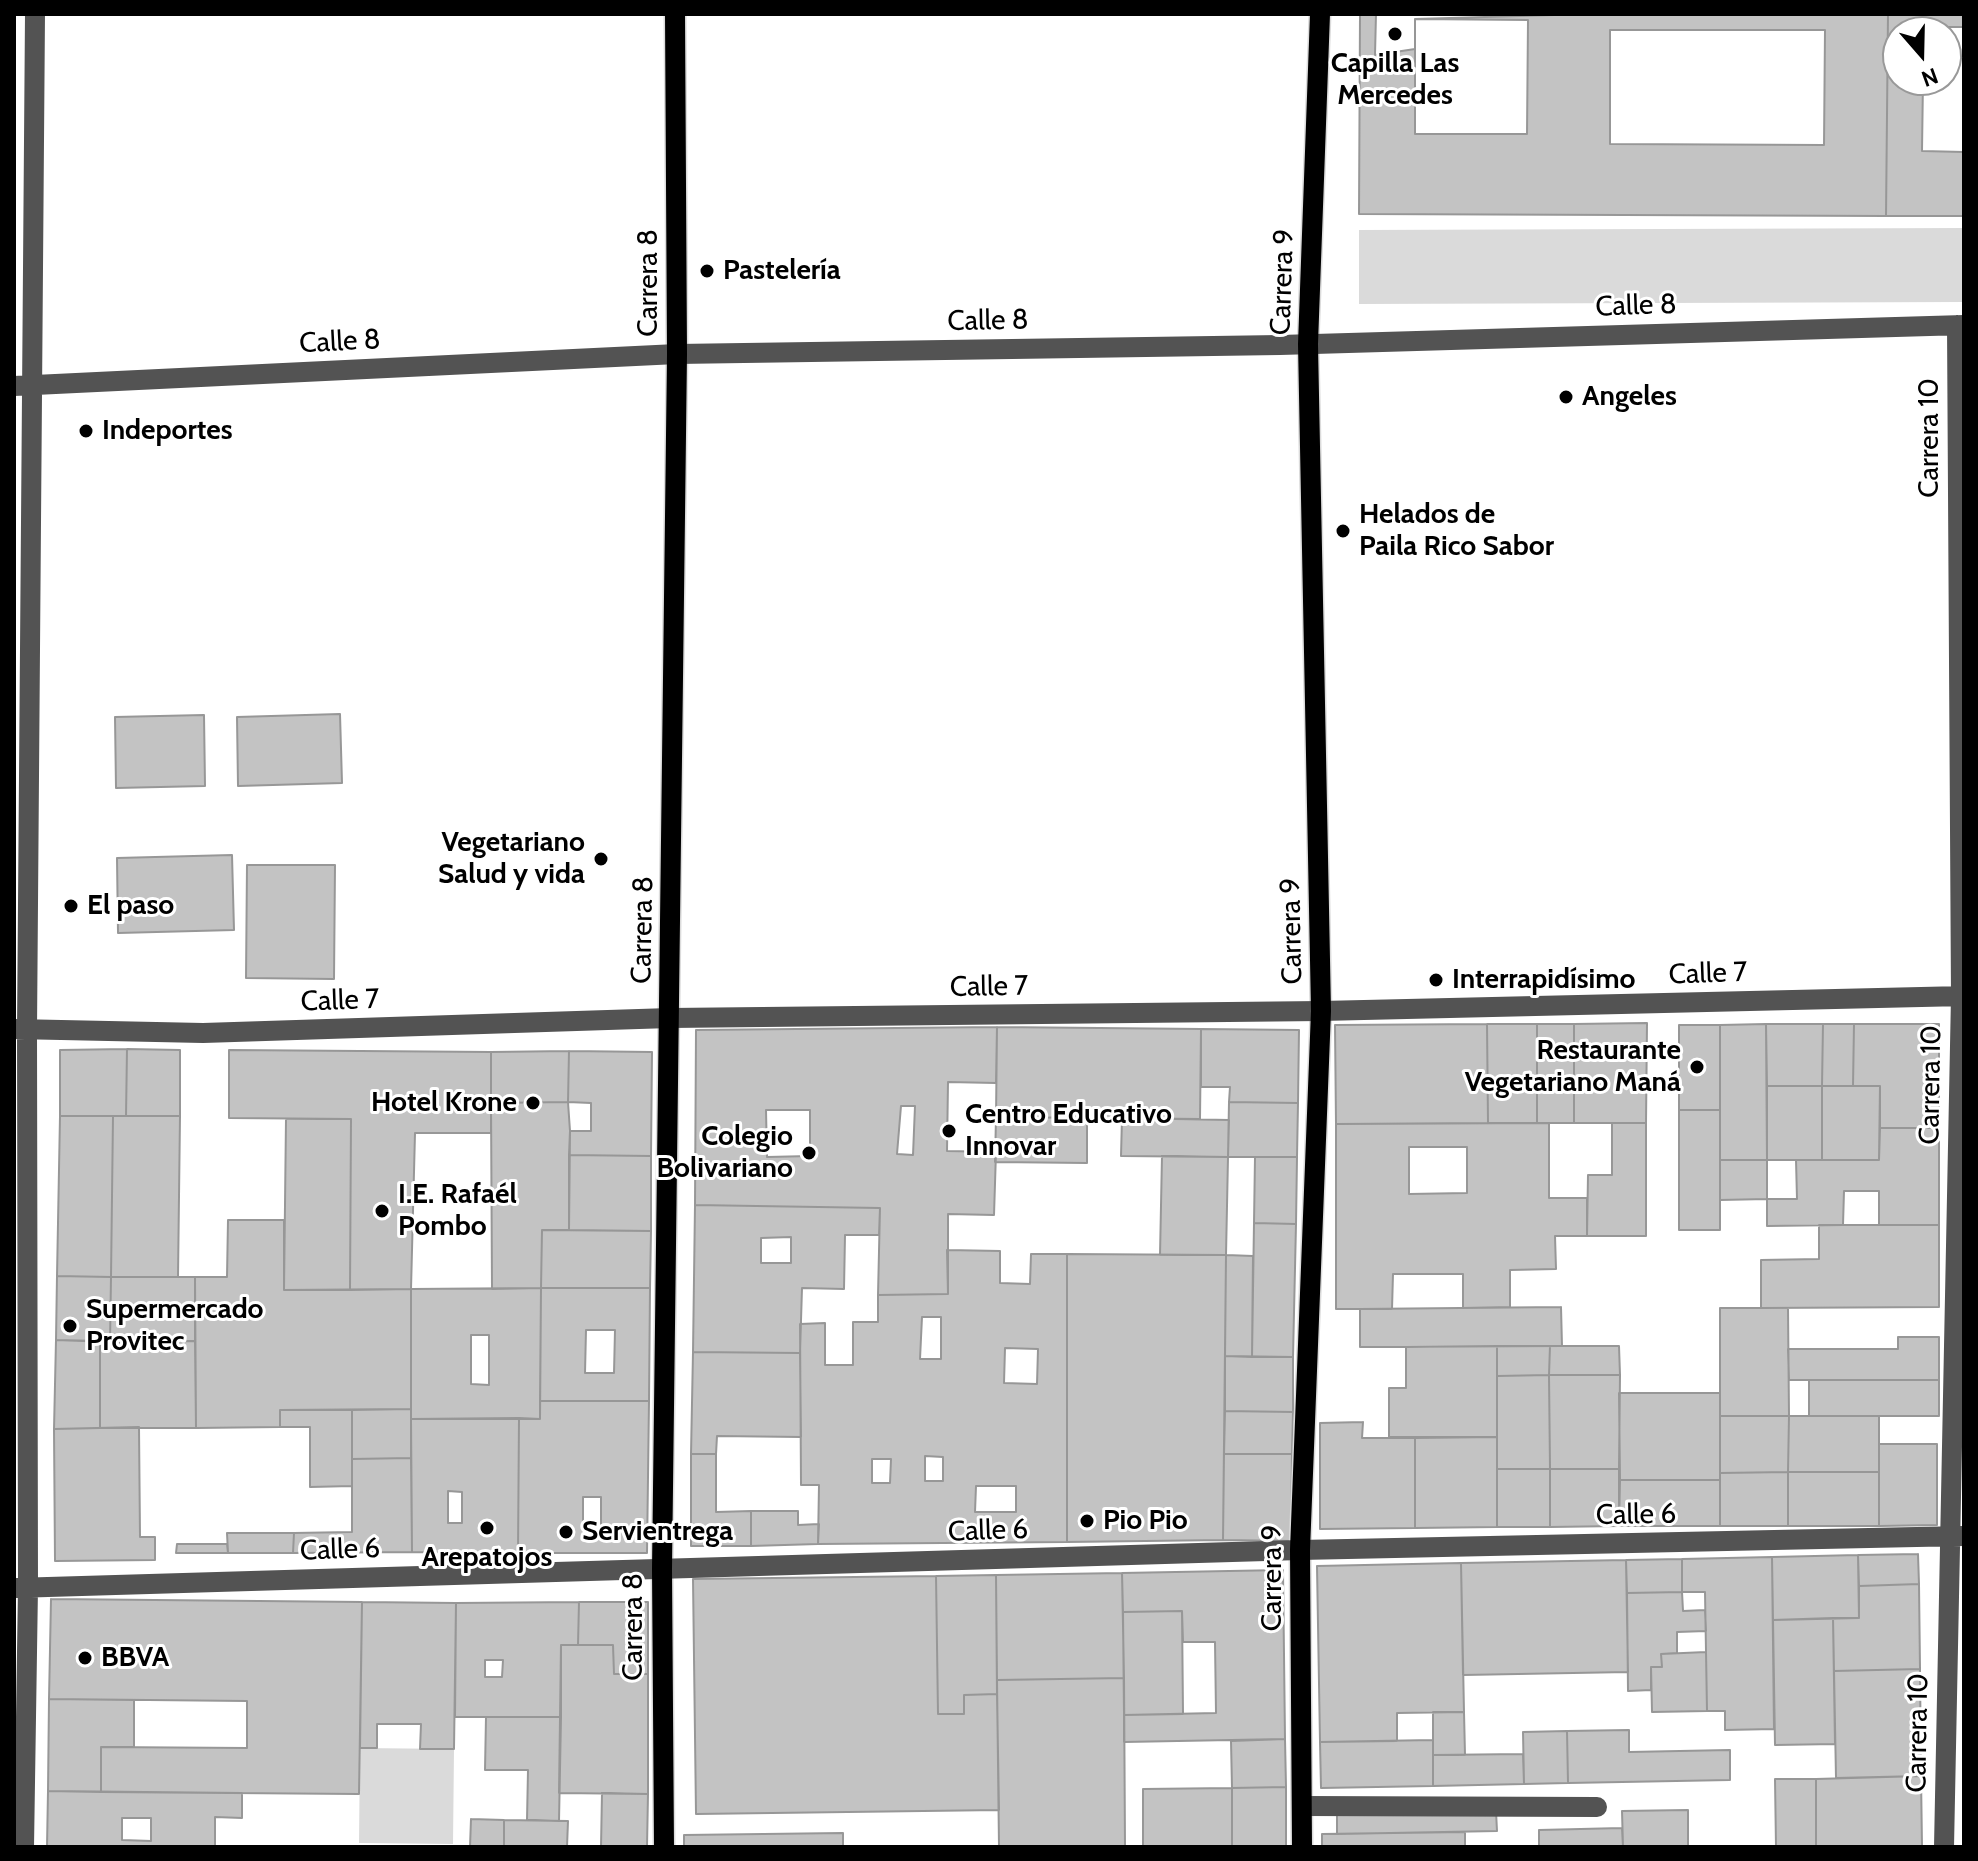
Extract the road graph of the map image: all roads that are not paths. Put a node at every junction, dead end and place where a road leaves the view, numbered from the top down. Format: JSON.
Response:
{"nodes":[{"id":1,"x":35,"y":14,"type":"edge"},
{"id":2,"x":675,"y":14,"type":"edge"},
{"id":3,"x":1320,"y":14,"type":"edge"},
{"id":4,"x":1961,"y":325,"type":"edge"},
{"id":5,"x":1308,"y":344,"type":"junction"},
{"id":6,"x":677,"y":354,"type":"junction"},
{"id":7,"x":23,"y":386,"type":"edge"},
{"id":8,"x":1963,"y":996,"type":"edge"},
{"id":9,"x":1321,"y":1011,"type":"junction"},
{"id":10,"x":670,"y":1018,"type":"junction"},
{"id":11,"x":21,"y":1029,"type":"edge"},
{"id":12,"x":1957,"y":1536,"type":"edge"},
{"id":13,"x":1300,"y":1550,"type":"junction"},
{"id":14,"x":662,"y":1569,"type":"junction"},
{"id":15,"x":21,"y":1588,"type":"edge"},
{"id":16,"x":1302,"y":1806,"type":"junction"},
{"id":17,"x":1597,"y":1807,"type":"dead end"},
{"id":18,"x":24,"y":1847,"type":"edge"},
{"id":19,"x":664,"y":1847,"type":"edge"},
{"id":20,"x":1302,"y":1847,"type":"edge"},
{"id":21,"x":1944,"y":1847,"type":"edge"}],
"edges":[{"from":1,"to":7,"type":"street"},
{"from":2,"to":6,"type":"main road","name":"Carrera 8"},
{"from":3,"to":5,"type":"main road","name":"Carrera 9"},
{"from":4,"to":5,"type":"street","name":"Calle 8"},
{"from":4,"to":8,"type":"street","name":"Carrera 10"},
{"from":5,"to":6,"type":"street","name":"Calle 8"},
{"from":5,"to":9,"type":"main road","name":"Carrera 9"},
{"from":6,"to":7,"type":"street","name":"Calle 8"},
{"from":6,"to":10,"type":"main road","name":"Carrera 8"},
{"from":7,"to":11,"type":"street"},
{"from":8,"to":9,"type":"street","name":"Calle 7"},
{"from":8,"to":12,"type":"street","name":"Carrera 10"},
{"from":9,"to":10,"type":"street","name":"Calle 7"},
{"from":9,"to":13,"type":"main road","name":"Carrera 9"},
{"from":10,"to":11,"type":"street","name":"Calle 7"},
{"from":10,"to":14,"type":"main road","name":"Carrera 8"},
{"from":11,"to":15,"type":"street"},
{"from":12,"to":13,"type":"street","name":"Calle 6"},
{"from":12,"to":21,"type":"street","name":"Carrera 10"},
{"from":13,"to":14,"type":"street","name":"Calle 6"},
{"from":13,"to":16,"type":"main road","name":"Carrera 9"},
{"from":14,"to":15,"type":"street","name":"Calle 6"},
{"from":14,"to":19,"type":"main road","name":"Carrera 8"},
{"from":15,"to":18,"type":"street"},
{"from":16,"to":17,"type":"street"},
{"from":16,"to":20,"type":"main road","name":"Carrera 9"}]}
